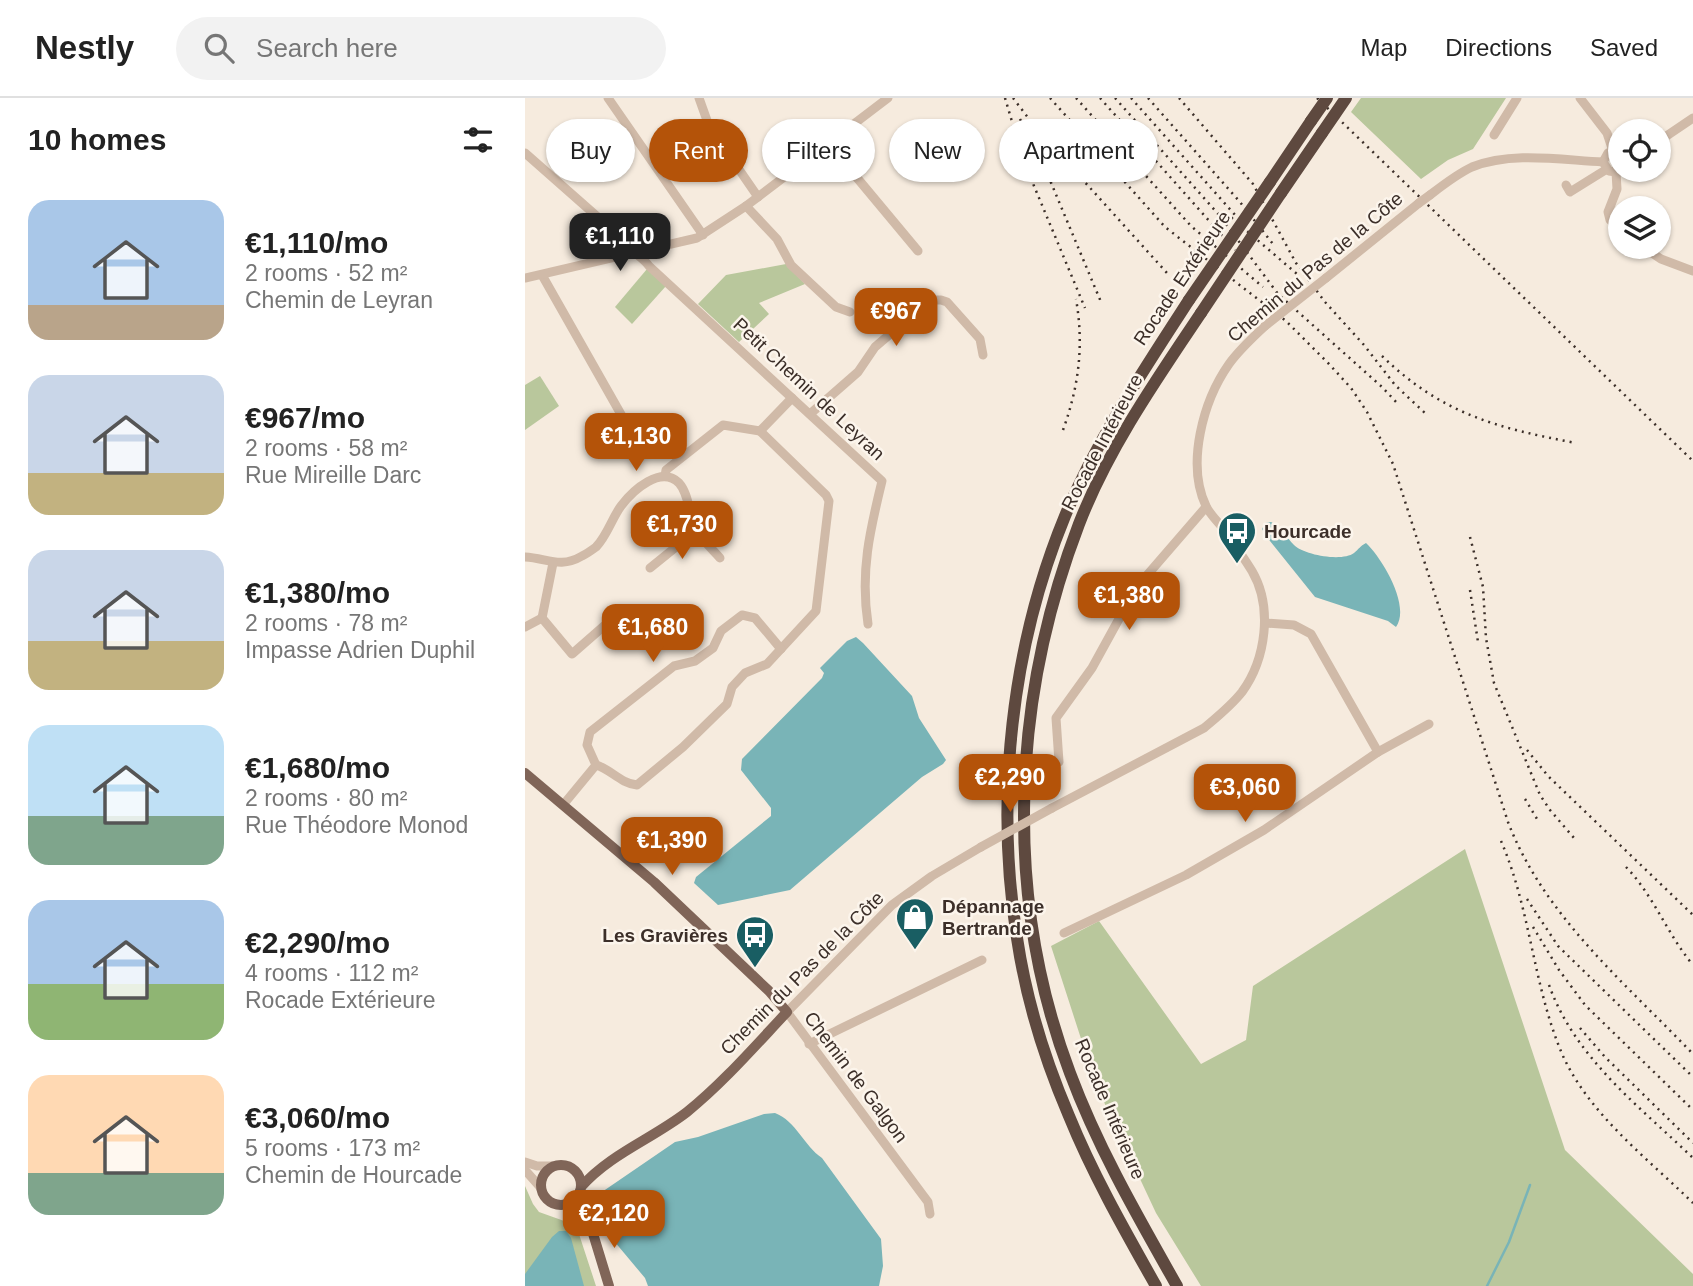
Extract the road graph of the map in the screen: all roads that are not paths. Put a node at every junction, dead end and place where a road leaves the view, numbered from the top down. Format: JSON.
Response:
{"nodes":[{"id":1,"x":608,"y":98,"type":"edge"},
{"id":2,"x":699,"y":98,"type":"edge"},
{"id":3,"x":888,"y":98,"type":"edge"},
{"id":4,"x":1327,"y":98,"type":"edge"},
{"id":5,"x":1346,"y":98,"type":"edge"},
{"id":6,"x":1517,"y":98,"type":"edge"},
{"id":7,"x":1580,"y":98,"type":"edge"},
{"id":8,"x":1693,"y":118,"type":"edge"},
{"id":9,"x":860,"y":119,"type":"edge"},
{"id":10,"x":1671,"y":133,"type":"edge"},
{"id":11,"x":1494,"y":135,"type":"dead end"},
{"id":12,"x":1608,"y":135,"type":"edge"},
{"id":13,"x":525,"y":153,"type":"edge"},
{"id":14,"x":1608,"y":168,"type":"edge"},
{"id":15,"x":1608,"y":170,"type":"edge"},
{"id":16,"x":777,"y":182,"type":"edge"},
{"id":17,"x":860,"y":182,"type":"edge"},
{"id":18,"x":1566,"y":185,"type":"dead end"},
{"id":19,"x":758,"y":197,"type":"junction"},
{"id":20,"x":746,"y":206,"type":"junction"},
{"id":21,"x":703,"y":235,"type":"junction"},
{"id":22,"x":918,"y":251,"type":"dead end"},
{"id":23,"x":637,"y":253,"type":"junction"},
{"id":24,"x":1661,"y":259,"type":"edge"},
{"id":25,"x":1693,"y":271,"type":"edge"},
{"id":26,"x":542,"y":275,"type":"junction"},
{"id":27,"x":525,"y":278,"type":"edge"},
{"id":28,"x":850,"y":312,"type":"dead end"},
{"id":29,"x":983,"y":355,"type":"dead end"},
{"id":30,"x":792,"y":398,"type":"junction"},
{"id":31,"x":810,"y":414,"type":"junction"},
{"id":32,"x":760,"y":431,"type":"junction"},
{"id":33,"x":635,"y":439,"type":"dead end"},
{"id":34,"x":665,"y":476,"type":"junction"},
{"id":35,"x":1206,"y":507,"type":"junction"},
{"id":36,"x":697,"y":530,"type":"junction"},
{"id":37,"x":525,"y":556,"type":"edge"},
{"id":38,"x":720,"y":558,"type":"dead end"},
{"id":39,"x":553,"y":563,"type":"junction"},
{"id":40,"x":650,"y":568,"type":"dead end"},
{"id":41,"x":541,"y":618,"type":"junction"},
{"id":42,"x":619,"y":618,"type":"dead end"},
{"id":43,"x":1265,"y":623,"type":"junction"},
{"id":44,"x":868,"y":624,"type":"dead end"},
{"id":45,"x":525,"y":627,"type":"edge"},
{"id":46,"x":781,"y":649,"type":"junction"},
{"id":47,"x":1429,"y":724,"type":"dead end"},
{"id":48,"x":1378,"y":752,"type":"junction"},
{"id":49,"x":1059,"y":762,"type":"dead end"},
{"id":50,"x":596,"y":765,"type":"junction"},
{"id":51,"x":525,"y":773,"type":"edge"},
{"id":52,"x":563,"y":805,"type":"junction"},
{"id":53,"x":1064,"y":933,"type":"dead end"},
{"id":54,"x":982,"y":960,"type":"dead end"},
{"id":55,"x":787,"y":1012,"type":"junction"},
{"id":56,"x":809,"y":1044,"type":"junction"},
{"id":57,"x":525,"y":1162,"type":"edge"},
{"id":58,"x":605,"y":1163,"type":"junction"},
{"id":59,"x":552,"y":1167,"type":"junction"},
{"id":60,"x":572,"y":1168,"type":"junction"},
{"id":61,"x":525,"y":1170,"type":"edge"},
{"id":62,"x":541,"y":1188,"type":"junction"},
{"id":63,"x":580,"y":1189,"type":"junction"},
{"id":64,"x":560,"y":1205,"type":"junction"},
{"id":65,"x":930,"y":1214,"type":"dead end"},
{"id":66,"x":589,"y":1224,"type":"junction"},
{"id":67,"x":609,"y":1286,"type":"edge"},
{"id":68,"x":1156,"y":1286,"type":"edge"},
{"id":69,"x":1177,"y":1286,"type":"edge"}],
"edges":[{"from":1,"to":21,"type":"street"},
{"from":2,"to":19,"type":"street"},
{"from":3,"to":9,"type":"street"},
{"from":4,"to":68,"type":"highway","name":"Rocade Extérieure","bridge":true},
{"from":5,"to":69,"type":"highway","name":"Rocade Intérieure","bridge":true},
{"from":6,"to":11,"type":"street"},
{"from":7,"to":12,"type":"street"},
{"from":8,"to":10,"type":"street"},
{"from":13,"to":23,"type":"street","name":"Petit Chemin de Leyran"},
{"from":14,"to":35,"type":"street","name":"Chemin du Pas de la Côte","bridge":true},
{"from":15,"to":18,"type":"street"},
{"from":16,"to":19,"type":"street"},
{"from":17,"to":22,"type":"street"},
{"from":19,"to":20,"type":"street"},
{"from":20,"to":21,"type":"street"},
{"from":20,"to":28,"type":"street"},
{"from":21,"to":23,"type":"street"},
{"from":23,"to":26,"type":"street"},
{"from":23,"to":30,"type":"street","name":"Petit Chemin de Leyran"},
{"from":24,"to":25,"type":"street"},
{"from":26,"to":27,"type":"street"},
{"from":26,"to":33,"type":"street"},
{"from":29,"to":31,"type":"street"},
{"from":30,"to":31,"type":"street","name":"Petit Chemin de Leyran"},
{"from":30,"to":32,"type":"street"},
{"from":31,"to":44,"type":"street","name":"Petit Chemin de Leyran"},
{"from":32,"to":34,"type":"street"},
{"from":32,"to":46,"type":"street"},
{"from":34,"to":36,"type":"street"},
{"from":34,"to":39,"type":"street"},
{"from":35,"to":43,"type":"street","name":"Chemin du Pas de la Côte"},
{"from":35,"to":49,"type":"street"},
{"from":36,"to":38,"type":"street"},
{"from":36,"to":40,"type":"street"},
{"from":37,"to":39,"type":"street"},
{"from":39,"to":41,"type":"street"},
{"from":41,"to":42,"type":"street"},
{"from":41,"to":45,"type":"street"},
{"from":43,"to":48,"type":"street"},
{"from":43,"to":55,"type":"street","name":"Chemin du Pas de la Côte","bridge":true},
{"from":46,"to":50,"type":"street"},
{"from":46,"to":50,"type":"street"},
{"from":47,"to":48,"type":"street"},
{"from":48,"to":53,"type":"street"},
{"from":50,"to":52,"type":"street"},
{"from":51,"to":52,"type":"main road","name":"Chemin de Galgon"},
{"from":52,"to":55,"type":"main road","name":"Chemin de Galgon"},
{"from":54,"to":56,"type":"street"},
{"from":55,"to":56,"type":"street","name":"Chemin de Galgon"},
{"from":55,"to":58,"type":"main road","name":"Chemin du Pas de la Côte"},
{"from":56,"to":65,"type":"street","name":"Chemin de Galgon"},
{"from":57,"to":59,"type":"street"},
{"from":58,"to":60,"type":"main road","name":"Chemin du Pas de la Côte"},
{"from":58,"to":63,"type":"main road","name":"Chemin du Pas de la Côte"},
{"from":59,"to":60,"type":"main road"},
{"from":59,"to":62,"type":"main road"},
{"from":60,"to":63,"type":"main road"},
{"from":61,"to":62,"type":"street"},
{"from":62,"to":64,"type":"main road"},
{"from":63,"to":64,"type":"main road"},
{"from":63,"to":66,"type":"main road"},
{"from":64,"to":66,"type":"main road"},
{"from":66,"to":67,"type":"main road"}]}
